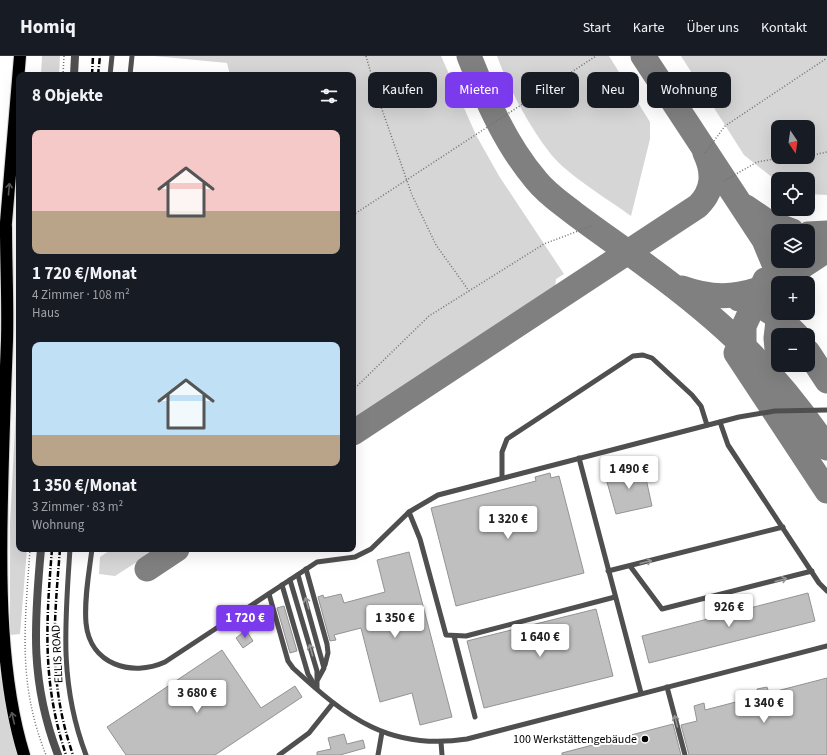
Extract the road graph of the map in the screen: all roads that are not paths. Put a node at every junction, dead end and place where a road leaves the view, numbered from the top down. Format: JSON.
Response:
{"nodes":[{"id":1,"x":20,"y":56,"type":"edge"},
{"id":2,"x":76,"y":56,"type":"edge"},
{"id":3,"x":112,"y":56,"type":"edge"},
{"id":4,"x":132,"y":56,"type":"edge"},
{"id":5,"x":19,"y":72,"type":"edge"},
{"id":6,"x":74,"y":72,"type":"edge"},
{"id":7,"x":110,"y":72,"type":"edge"},
{"id":8,"x":130,"y":72,"type":"edge"},
{"id":9,"x":16,"y":105,"type":"edge"},
{"id":10,"x":6,"y":228,"type":"junction"},
{"id":11,"x":0,"y":297,"type":"edge"},
{"id":12,"x":827,"y":410,"type":"edge"},
{"id":13,"x":720,"y":422,"type":"junction"},
{"id":14,"x":707,"y":425,"type":"junction"},
{"id":15,"x":579,"y":458,"type":"junction"},
{"id":16,"x":502,"y":478,"type":"junction"},
{"id":17,"x":409,"y":512,"type":"junction"},
{"id":18,"x":783,"y":527,"type":"junction"},
{"id":19,"x":41,"y":552,"type":"edge"},
{"id":20,"x":70,"y":552,"type":"edge"},
{"id":21,"x":92,"y":552,"type":"edge"},
{"id":22,"x":630,"y":566,"type":"junction"},
{"id":23,"x":306,"y":570,"type":"junction"},
{"id":24,"x":608,"y":571,"type":"junction"},
{"id":25,"x":812,"y":572,"type":"junction"},
{"id":26,"x":298,"y":574,"type":"junction"},
{"id":27,"x":290,"y":580,"type":"junction"},
{"id":28,"x":282,"y":585,"type":"junction"},
{"id":29,"x":827,"y":591,"type":"edge"},
{"id":30,"x":269,"y":594,"type":"junction"},
{"id":31,"x":615,"y":597,"type":"junction"},
{"id":32,"x":0,"y":604,"type":"edge"},
{"id":33,"x":454,"y":636,"type":"junction"},
{"id":34,"x":827,"y":646,"type":"edge"},
{"id":35,"x":324,"y":668,"type":"junction"},
{"id":36,"x":317,"y":680,"type":"junction"},
{"id":37,"x":667,"y":687,"type":"junction"},
{"id":38,"x":317,"y":688,"type":"junction"},
{"id":39,"x":641,"y":693,"type":"junction"},
{"id":40,"x":333,"y":703,"type":"junction"},
{"id":41,"x":475,"y":717,"type":"dead end"},
{"id":42,"x":382,"y":732,"type":"junction"},
{"id":43,"x":440,"y":742,"type":"junction"},
{"id":44,"x":24,"y":755,"type":"edge"},
{"id":45,"x":58,"y":755,"type":"edge"},
{"id":46,"x":86,"y":755,"type":"edge"},
{"id":47,"x":280,"y":755,"type":"edge"},
{"id":48,"x":378,"y":755,"type":"edge"},
{"id":49,"x":442,"y":755,"type":"edge"},
{"id":50,"x":685,"y":755,"type":"edge"}],
"edges":[{"from":5,"to":1,"type":"highway","one_way":true},
{"from":2,"to":6,"type":"street"},
{"from":3,"to":7,"type":"lane"},
{"from":4,"to":8,"type":"lane"},
{"from":10,"to":9,"type":"highway","one_way":true},
{"from":10,"to":11,"type":"highway"},
{"from":10,"to":32,"type":"highway"},
{"from":12,"to":13,"type":"lane"},
{"from":13,"to":14,"type":"lane"},
{"from":13,"to":18,"type":"lane"},
{"from":14,"to":15,"type":"lane"},
{"from":14,"to":16,"type":"lane"},
{"from":15,"to":16,"type":"lane"},
{"from":15,"to":24,"type":"lane"},
{"from":16,"to":17,"type":"lane"},
{"from":17,"to":23,"type":"lane"},
{"from":17,"to":33,"type":"lane"},
{"from":22,"to":18,"type":"lane","one_way":true},
{"from":18,"to":25,"type":"lane"},
{"from":19,"to":45,"type":"street"},
{"from":20,"to":46,"type":"lane","name":"ELLIS ROAD"},
{"from":21,"to":30,"type":"lane"},
{"from":22,"to":24,"type":"lane"},
{"from":22,"to":25,"type":"lane","one_way":true},
{"from":23,"to":26,"type":"lane"},
{"from":23,"to":35,"type":"lane"},
{"from":24,"to":31,"type":"lane"},
{"from":25,"to":29,"type":"lane"},
{"from":26,"to":27,"type":"lane"},
{"from":35,"to":26,"type":"lane","one_way":true},
{"from":27,"to":28,"type":"lane"},
{"from":36,"to":27,"type":"lane","one_way":true},
{"from":28,"to":30,"type":"lane"},
{"from":28,"to":38,"type":"lane"},
{"from":30,"to":38,"type":"lane"},
{"from":31,"to":33,"type":"lane"},
{"from":31,"to":39,"type":"lane"},
{"from":44,"to":32,"type":"highway","one_way":true},
{"from":33,"to":41,"type":"lane"},
{"from":34,"to":37,"type":"lane"},
{"from":35,"to":36,"type":"lane"},
{"from":36,"to":38,"type":"lane"},
{"from":37,"to":39,"type":"lane"},
{"from":50,"to":37,"type":"lane","one_way":true},
{"from":38,"to":40,"type":"lane"},
{"from":39,"to":43,"type":"lane"},
{"from":40,"to":42,"type":"lane"},
{"from":40,"to":47,"type":"lane"},
{"from":42,"to":43,"type":"lane"},
{"from":42,"to":48,"type":"lane"},
{"from":43,"to":49,"type":"lane"}]}
